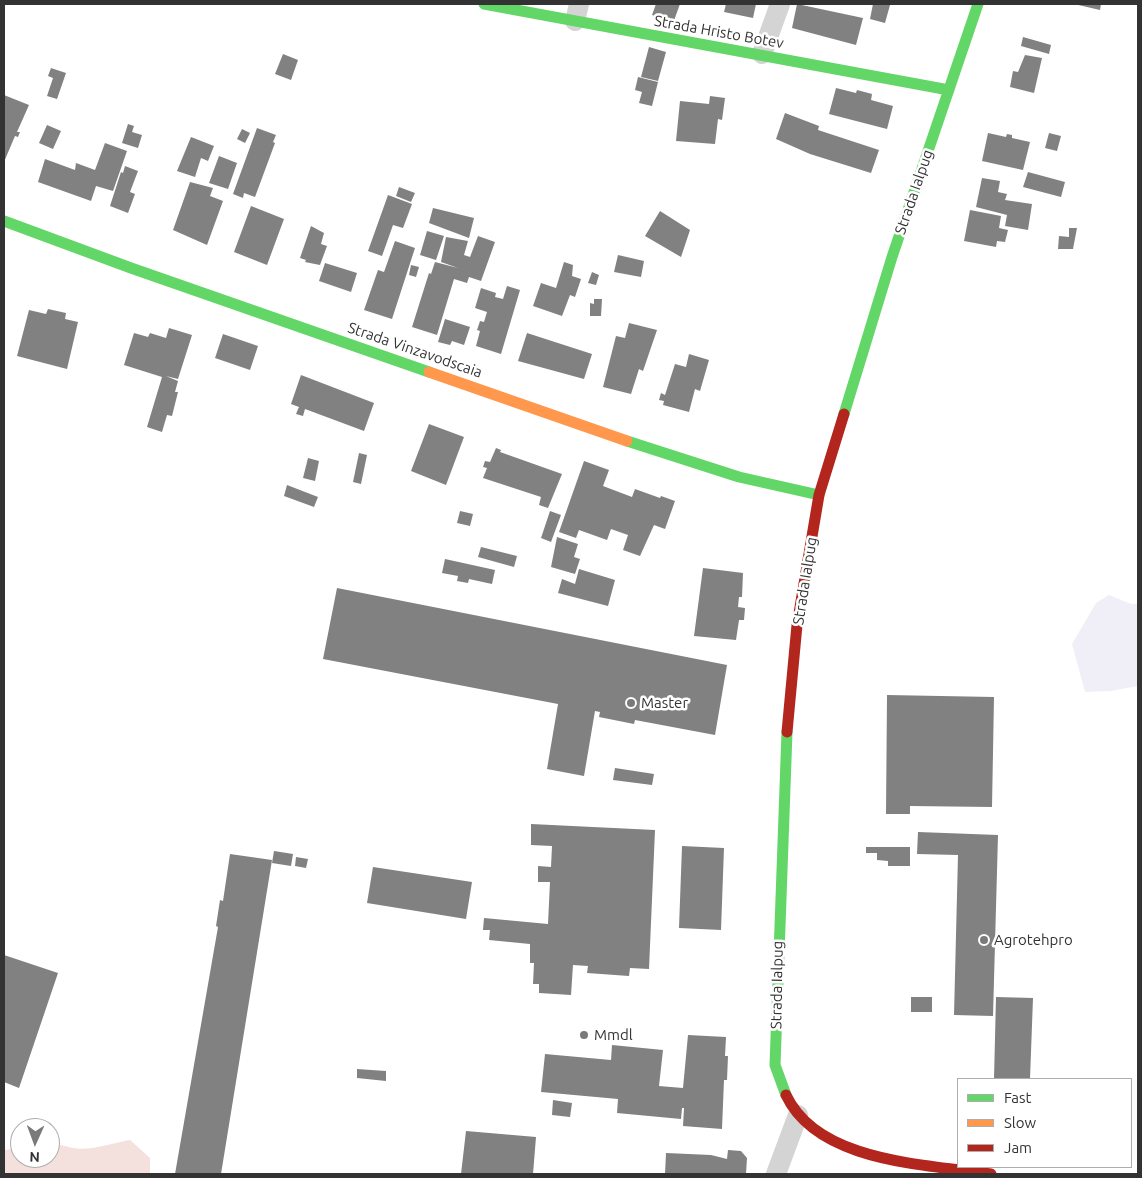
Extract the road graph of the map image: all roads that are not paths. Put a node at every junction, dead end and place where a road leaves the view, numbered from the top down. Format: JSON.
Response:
{"nodes":[{"id":1,"x":484,"y":4,"type":"edge"},
{"id":2,"x":780,"y":4,"type":"edge"},
{"id":3,"x":978,"y":4,"type":"edge"},
{"id":4,"x":577,"y":12,"type":"edge"},
{"id":5,"x":762,"y":54,"type":"junction"},
{"id":6,"x":949,"y":90,"type":"junction"},
{"id":7,"x":4,"y":221,"type":"edge"},
{"id":8,"x":820,"y":495,"type":"junction"},
{"id":9,"x":798,"y":1115,"type":"junction"},
{"id":10,"x":776,"y":1174,"type":"edge"},
{"id":11,"x":990,"y":1174,"type":"edge"}],
"edges":[{"from":1,"to":4,"type":"street","name":"Strada Hristo Botev"},
{"from":2,"to":5,"type":"street"},
{"from":3,"to":6,"type":"street","name":"Strada Ialpug"},
{"from":4,"to":5,"type":"street","name":"Strada Hristo Botev"},
{"from":5,"to":6,"type":"street","name":"Strada Hristo Botev"},
{"from":6,"to":8,"type":"street","name":"Strada Ialpug"},
{"from":7,"to":8,"type":"street","name":"Strada Vinzavodscaia"},
{"from":8,"to":9,"type":"street","name":"Strada Ialpug"},
{"from":9,"to":10,"type":"street"},
{"from":9,"to":11,"type":"street","name":"Strada Ialpug"}]}
